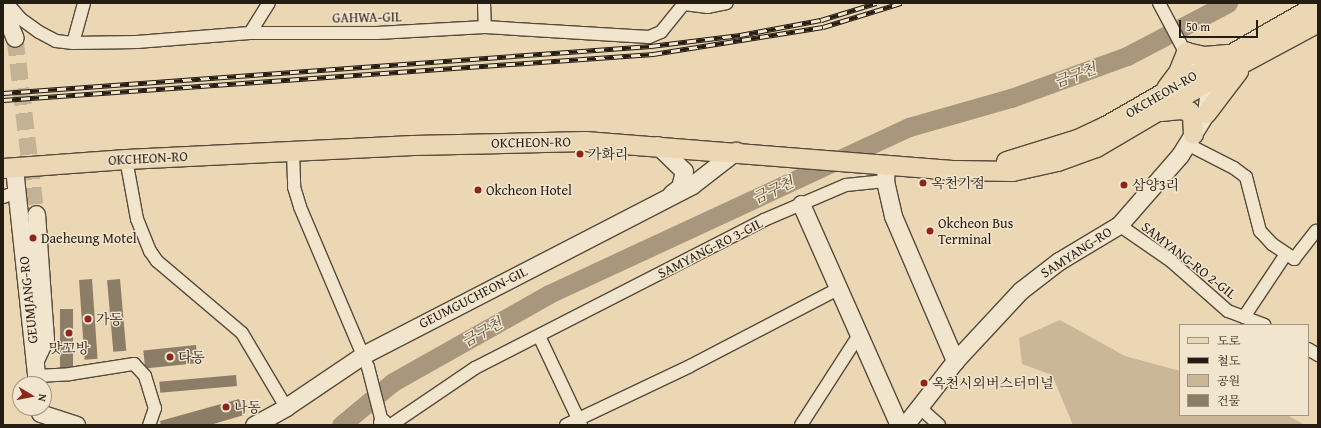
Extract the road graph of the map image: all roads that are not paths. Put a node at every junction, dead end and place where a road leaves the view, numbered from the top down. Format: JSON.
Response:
{"nodes":[{"id":1,"x":7,"y":3,"type":"edge"},
{"id":2,"x":84,"y":3,"type":"edge"},
{"id":3,"x":268,"y":3,"type":"edge"},
{"id":4,"x":484,"y":3,"type":"edge"},
{"id":5,"x":727,"y":3,"type":"edge"},
{"id":6,"x":683,"y":4,"type":"edge"},
{"id":7,"x":1318,"y":4,"type":"edge"},
{"id":8,"x":1160,"y":5,"type":"edge"},
{"id":9,"x":3,"y":9,"type":"edge"},
{"id":10,"x":1318,"y":22,"type":"edge"},
{"id":11,"x":485,"y":27,"type":"junction"},
{"id":12,"x":250,"y":33,"type":"junction"},
{"id":13,"x":15,"y":38,"type":"tunnel mouth"},
{"id":14,"x":72,"y":43,"type":"junction"},
{"id":15,"x":1184,"y":49,"type":"junction"},
{"id":16,"x":1240,"y":57,"type":"junction"},
{"id":17,"x":1200,"y":79,"type":"junction"},
{"id":18,"x":1160,"y":102,"type":"junction"},
{"id":19,"x":1206,"y":113,"type":"junction"},
{"id":20,"x":1190,"y":139,"type":"junction"},
{"id":21,"x":657,"y":145,"type":"junction"},
{"id":22,"x":736,"y":151,"type":"junction"},
{"id":23,"x":293,"y":152,"type":"junction"},
{"id":24,"x":126,"y":158,"type":"junction"},
{"id":25,"x":9,"y":168,"type":"edge"},
{"id":26,"x":885,"y":172,"type":"junction"},
{"id":27,"x":10,"y":194,"type":"edge"},
{"id":28,"x":667,"y":198,"type":"junction"},
{"id":29,"x":801,"y":204,"type":"junction"},
{"id":30,"x":36,"y":214,"type":"tunnel mouth"},
{"id":31,"x":1119,"y":225,"type":"junction"},
{"id":32,"x":1316,"y":231,"type":"dead end"},
{"id":33,"x":1286,"y":254,"type":"junction"},
{"id":34,"x":838,"y":289,"type":"junction"},
{"id":35,"x":1244,"y":317,"type":"junction"},
{"id":36,"x":1262,"y":324,"type":"edge"},
{"id":37,"x":859,"y":335,"type":"junction"},
{"id":38,"x":539,"y":336,"type":"junction"},
{"id":39,"x":1309,"y":350,"type":"edge"},
{"id":40,"x":1318,"y":355,"type":"edge"},
{"id":41,"x":366,"y":361,"type":"junction"},
{"id":42,"x":955,"y":361,"type":"junction"},
{"id":43,"x":36,"y":374,"type":"edge"},
{"id":44,"x":286,"y":407,"type":"junction"},
{"id":45,"x":919,"y":407,"type":"junction"},
{"id":46,"x":41,"y":417,"type":"edge"},
{"id":47,"x":580,"y":422,"type":"edge"},
{"id":48,"x":386,"y":424,"type":"edge"},
{"id":49,"x":76,"y":425,"type":"edge"},
{"id":50,"x":149,"y":425,"type":"edge"},
{"id":51,"x":254,"y":425,"type":"edge"},
{"id":52,"x":566,"y":425,"type":"edge"},
{"id":53,"x":801,"y":425,"type":"edge"},
{"id":54,"x":899,"y":425,"type":"edge"},
{"id":55,"x":905,"y":425,"type":"edge"},
{"id":56,"x":939,"y":425,"type":"edge"}],
"edges":[{"from":1,"to":14,"type":"street","name":"GAHWA-GIL"},
{"from":2,"to":14,"type":"street"},
{"from":3,"to":12,"type":"street"},
{"from":4,"to":11,"type":"street"},
{"from":5,"to":6,"type":"street","name":"GAHWA-GIL"},
{"from":6,"to":11,"type":"street","name":"GAHWA-GIL"},
{"from":7,"to":16,"type":"main road","name":"OKCHEON-RO"},
{"from":8,"to":15,"type":"street"},
{"from":9,"to":13,"type":"street"},
{"from":10,"to":16,"type":"main road","name":"OKCHEON-RO"},
{"from":11,"to":12,"type":"street","name":"GAHWA-GIL"},
{"from":12,"to":14,"type":"street","name":"GAHWA-GIL"},
{"from":15,"to":16,"type":"main road"},
{"from":15,"to":17,"type":"street"},
{"from":15,"to":18,"type":"main road"},
{"from":16,"to":17,"type":"main road","name":"OKCHEON-RO"},
{"from":16,"to":19,"type":"main road"},
{"from":17,"to":18,"type":"main road","name":"OKCHEON-RO"},
{"from":17,"to":19,"type":"street","name":"SAMYANG-RO"},
{"from":18,"to":20,"type":"main road"},
{"from":18,"to":26,"type":"main road","name":"OKCHEON-RO"},
{"from":19,"to":20,"type":"street","name":"SAMYANG-RO"},
{"from":20,"to":31,"type":"street","name":"SAMYANG-RO"},
{"from":20,"to":33,"type":"street"},
{"from":21,"to":22,"type":"main road","name":"OKCHEON-RO"},
{"from":21,"to":23,"type":"main road","name":"OKCHEON-RO"},
{"from":21,"to":28,"type":"street"},
{"from":22,"to":26,"type":"main road","name":"OKCHEON-RO"},
{"from":22,"to":28,"type":"street","name":"GEUMGUCHEON-GIL"},
{"from":23,"to":24,"type":"main road","name":"OKCHEON-RO"},
{"from":23,"to":41,"type":"street"},
{"from":24,"to":25,"type":"main road","name":"OKCHEON-RO"},
{"from":24,"to":44,"type":"street"},
{"from":25,"to":27,"type":"street","name":"GEUMJANG-RO"},
{"from":26,"to":29,"type":"street","name":"SAMYANG-RO 3-GIL"},
{"from":26,"to":42,"type":"street"},
{"from":27,"to":43,"type":"street","name":"GEUMJANG-RO"},
{"from":28,"to":41,"type":"street","name":"GEUMGUCHEON-GIL"},
{"from":29,"to":34,"type":"street"},
{"from":29,"to":38,"type":"street","name":"SAMYANG-RO 3-GIL"},
{"from":30,"to":43,"type":"street"},
{"from":31,"to":35,"type":"street","name":"SAMYANG-RO 2-GIL"},
{"from":31,"to":42,"type":"street","name":"SAMYANG-RO"},
{"from":32,"to":33,"type":"street"},
{"from":33,"to":35,"type":"street"},
{"from":34,"to":37,"type":"street"},
{"from":34,"to":47,"type":"street"},
{"from":35,"to":36,"type":"street","name":"SAMYANG-RO 2-GIL"},
{"from":37,"to":53,"type":"street"},
{"from":37,"to":54,"type":"street"},
{"from":38,"to":47,"type":"street"},
{"from":38,"to":48,"type":"street","name":"SAMYANG-RO 3-GIL"},
{"from":39,"to":40,"type":"street"},
{"from":41,"to":44,"type":"street","name":"GEUMGUCHEON-GIL"},
{"from":41,"to":48,"type":"street"},
{"from":42,"to":45,"type":"street","name":"SAMYANG-RO"},
{"from":43,"to":50,"type":"street"},
{"from":44,"to":51,"type":"street","name":"GEUMGUCHEON-GIL"},
{"from":45,"to":55,"type":"street","name":"SAMYANG-RO"},
{"from":45,"to":56,"type":"street"},
{"from":46,"to":49,"type":"street"},
{"from":47,"to":52,"type":"street"}]}
